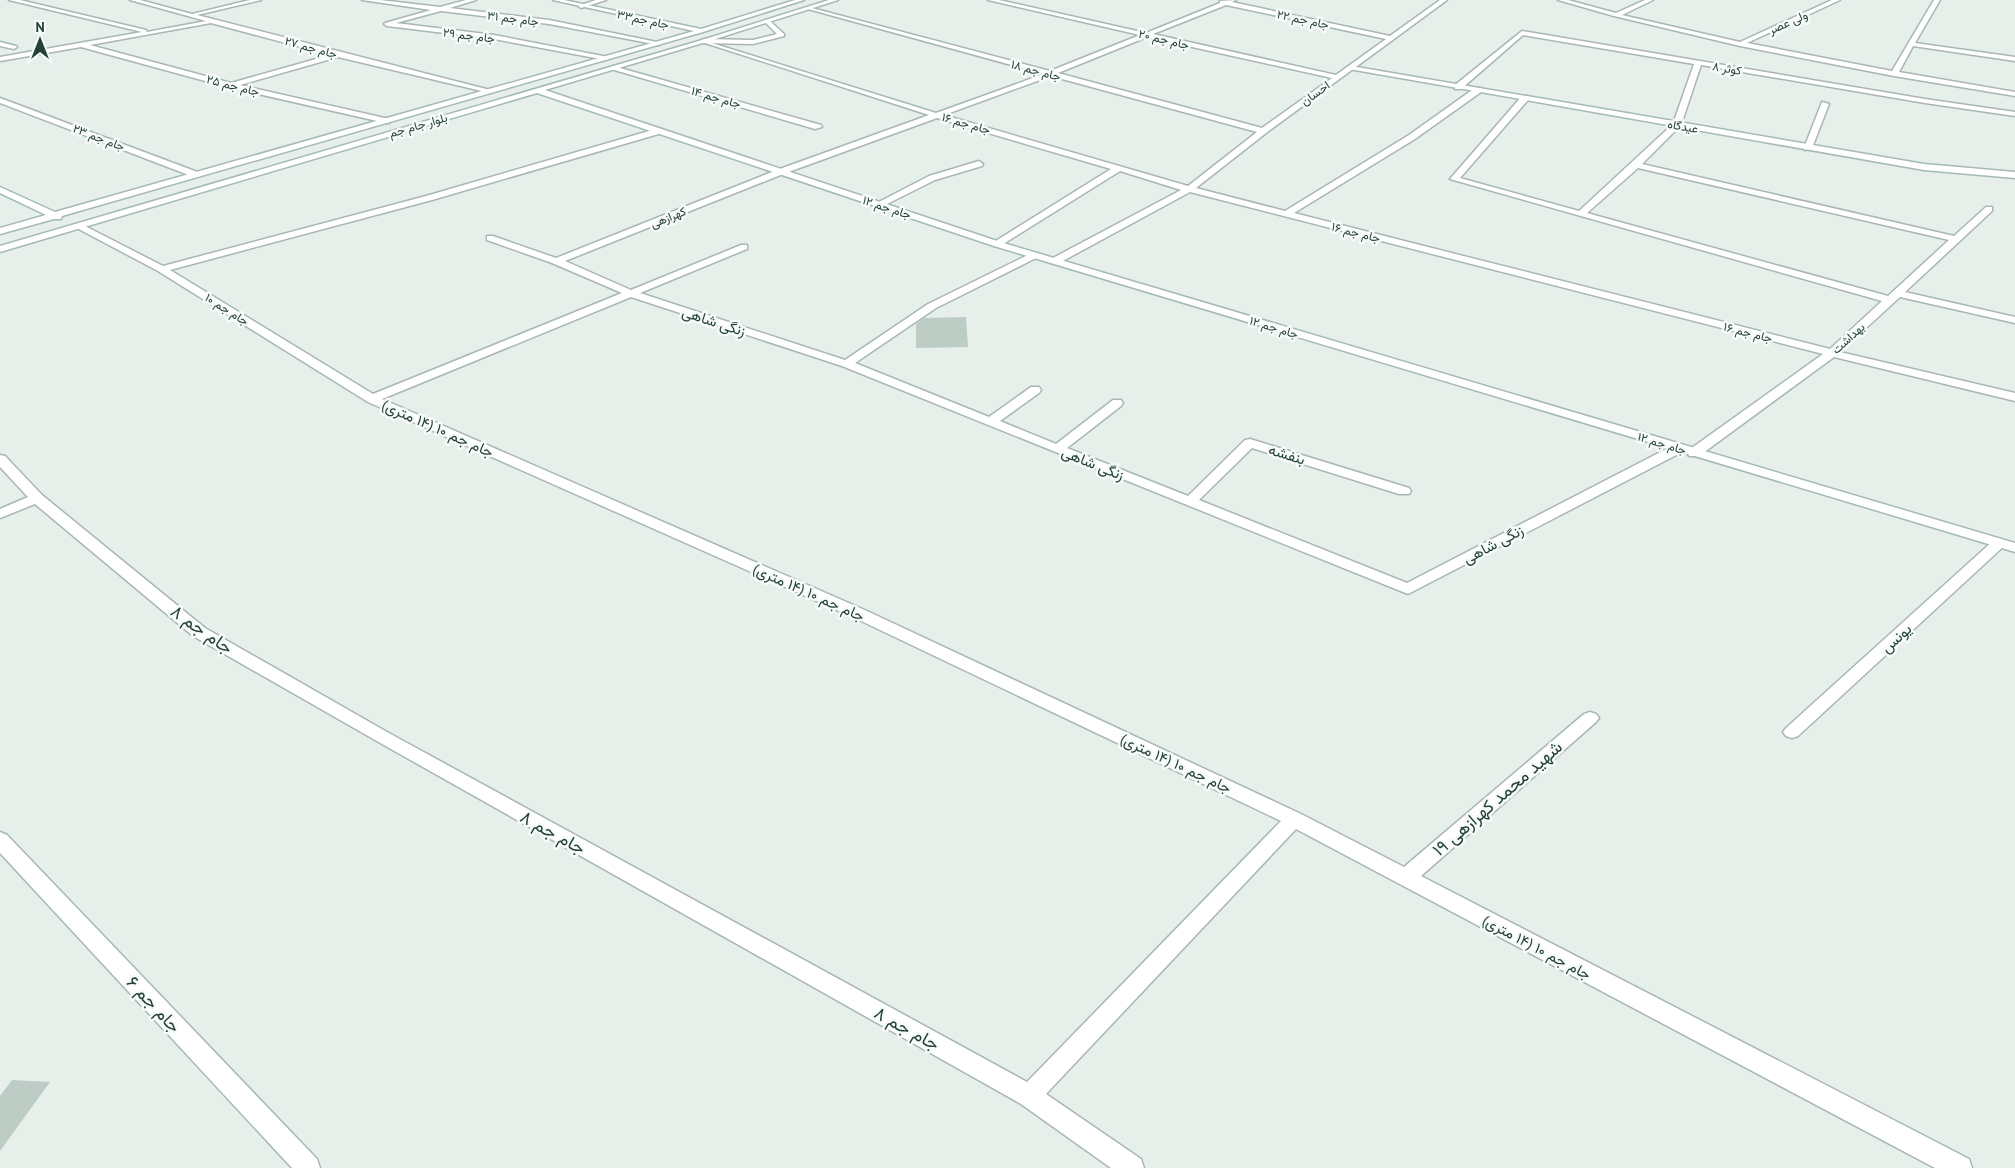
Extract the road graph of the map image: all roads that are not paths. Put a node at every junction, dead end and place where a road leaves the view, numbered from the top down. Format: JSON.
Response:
{"nodes":[{"id":1,"x":12,"y":0,"type":"edge"},
{"id":2,"x":138,"y":0,"type":"edge"},
{"id":3,"x":258,"y":0,"type":"edge"},
{"id":4,"x":365,"y":0,"type":"edge"},
{"id":5,"x":474,"y":0,"type":"edge"},
{"id":6,"x":556,"y":0,"type":"edge"},
{"id":7,"x":603,"y":0,"type":"edge"},
{"id":8,"x":801,"y":0,"type":"edge"},
{"id":9,"x":835,"y":0,"type":"edge"},
{"id":10,"x":990,"y":0,"type":"edge"},
{"id":11,"x":1213,"y":0,"type":"edge"},
{"id":12,"x":1440,"y":0,"type":"edge"},
{"id":13,"x":1561,"y":0,"type":"edge"},
{"id":14,"x":1650,"y":0,"type":"edge"},
{"id":15,"x":1819,"y":0,"type":"edge"},
{"id":16,"x":1938,"y":0,"type":"edge"},
{"id":17,"x":1230,"y":1,"type":"edge"},
{"id":18,"x":1834,"y":1,"type":"edge"},
{"id":19,"x":581,"y":6,"type":"junction"},
{"id":20,"x":810,"y":8,"type":"junction"},
{"id":21,"x":441,"y":9,"type":"junction"},
{"id":22,"x":191,"y":15,"type":"junction"},
{"id":23,"x":1616,"y":15,"type":"junction"},
{"id":24,"x":215,"y":22,"type":"junction"},
{"id":25,"x":768,"y":22,"type":"junction"},
{"id":26,"x":701,"y":31,"type":"junction"},
{"id":27,"x":151,"y":33,"type":"junction"},
{"id":28,"x":1146,"y":35,"type":"junction"},
{"id":29,"x":1392,"y":38,"type":"junction"},
{"id":30,"x":704,"y":41,"type":"junction"},
{"id":31,"x":659,"y":43,"type":"junction"},
{"id":32,"x":0,"y":44,"type":"edge"},
{"id":33,"x":1740,"y":44,"type":"junction"},
{"id":34,"x":1911,"y":44,"type":"junction"},
{"id":35,"x":81,"y":45,"type":"junction"},
{"id":36,"x":14,"y":47,"type":"dead end"},
{"id":37,"x":339,"y":55,"type":"junction"},
{"id":38,"x":606,"y":58,"type":"junction"},
{"id":39,"x":0,"y":59,"type":"edge"},
{"id":40,"x":2015,"y":59,"type":"edge"},
{"id":41,"x":1698,"y":63,"type":"junction"},
{"id":42,"x":613,"y":68,"type":"junction"},
{"id":43,"x":1351,"y":68,"type":"junction"},
{"id":44,"x":1049,"y":74,"type":"junction"},
{"id":45,"x":1894,"y":74,"type":"junction"},
{"id":46,"x":1337,"y":77,"type":"junction"},
{"id":47,"x":230,"y":85,"type":"junction"},
{"id":48,"x":1458,"y":87,"type":"junction"},
{"id":49,"x":537,"y":90,"type":"junction"},
{"id":50,"x":1478,"y":90,"type":"junction"},
{"id":51,"x":490,"y":91,"type":"junction"},
{"id":52,"x":2015,"y":94,"type":"edge"},
{"id":53,"x":1525,"y":98,"type":"junction"},
{"id":54,"x":0,"y":100,"type":"edge"},
{"id":55,"x":1824,"y":104,"type":"dead end"},
{"id":56,"x":2015,"y":114,"type":"edge"},
{"id":57,"x":936,"y":115,"type":"junction"},
{"id":58,"x":386,"y":121,"type":"junction"},
{"id":59,"x":1676,"y":125,"type":"junction"},
{"id":60,"x":818,"y":126,"type":"dead end"},
{"id":61,"x":659,"y":131,"type":"junction"},
{"id":62,"x":1263,"y":131,"type":"junction"},
{"id":63,"x":1808,"y":148,"type":"junction"},
{"id":64,"x":979,"y":164,"type":"dead end"},
{"id":65,"x":1636,"y":165,"type":"junction"},
{"id":66,"x":1119,"y":168,"type":"junction"},
{"id":67,"x":780,"y":172,"type":"junction"},
{"id":68,"x":197,"y":175,"type":"junction"},
{"id":69,"x":2015,"y":175,"type":"edge"},
{"id":70,"x":1189,"y":189,"type":"junction"},
{"id":71,"x":0,"y":190,"type":"edge"},
{"id":72,"x":878,"y":204,"type":"junction"},
{"id":73,"x":1989,"y":209,"type":"dead end"},
{"id":74,"x":1286,"y":214,"type":"junction"},
{"id":75,"x":1581,"y":214,"type":"junction"},
{"id":76,"x":55,"y":216,"type":"junction"},
{"id":77,"x":78,"y":226,"type":"junction"},
{"id":78,"x":0,"y":232,"type":"edge"},
{"id":79,"x":490,"y":238,"type":"dead end"},
{"id":80,"x":1956,"y":239,"type":"junction"},
{"id":81,"x":997,"y":244,"type":"junction"},
{"id":82,"x":744,"y":247,"type":"dead end"},
{"id":83,"x":0,"y":248,"type":"edge"},
{"id":84,"x":1035,"y":255,"type":"junction"},
{"id":85,"x":556,"y":261,"type":"junction"},
{"id":86,"x":1055,"y":261,"type":"junction"},
{"id":87,"x":162,"y":269,"type":"junction"},
{"id":88,"x":632,"y":294,"type":"junction"},
{"id":89,"x":1894,"y":296,"type":"junction"},
{"id":90,"x":2015,"y":320,"type":"edge"},
{"id":91,"x":1832,"y":353,"type":"junction"},
{"id":92,"x":846,"y":364,"type":"junction"},
{"id":93,"x":1035,"y":390,"type":"dead end"},
{"id":94,"x":2015,"y":397,"type":"edge"},
{"id":95,"x":372,"y":399,"type":"junction"},
{"id":96,"x":1117,"y":402,"type":"dead end"},
{"id":97,"x":990,"y":422,"type":"junction"},
{"id":98,"x":1679,"y":448,"type":"junction"},
{"id":99,"x":1057,"y":449,"type":"junction"},
{"id":100,"x":1694,"y":452,"type":"junction"},
{"id":101,"x":0,"y":459,"type":"edge"},
{"id":102,"x":1404,"y":491,"type":"dead end"},
{"id":103,"x":37,"y":498,"type":"junction"},
{"id":104,"x":1189,"y":502,"type":"junction"},
{"id":105,"x":0,"y":514,"type":"edge"},
{"id":106,"x":1999,"y":543,"type":"junction"},
{"id":107,"x":2015,"y":548,"type":"edge"},
{"id":108,"x":1590,"y":718,"type":"dead end"},
{"id":109,"x":1792,"y":732,"type":"dead end"},
{"id":110,"x":1294,"y":819,"type":"junction"},
{"id":111,"x":0,"y":840,"type":"edge"},
{"id":112,"x":1405,"y":878,"type":"junction"},
{"id":113,"x":1030,"y":1096,"type":"junction"},
{"id":114,"x":308,"y":1168,"type":"edge"},
{"id":115,"x":1132,"y":1168,"type":"edge"},
{"id":116,"x":1960,"y":1168,"type":"edge"}],
"edges":[{"from":1,"to":27,"type":"street"},
{"from":2,"to":22,"type":"street","name":"جام جم ۲۷"},
{"from":3,"to":22,"type":"street"},
{"from":4,"to":21,"type":"street","name":"جام جم ۳۱"},
{"from":5,"to":21,"type":"street"},
{"from":6,"to":19,"type":"street","name":"جام جم۳۳"},
{"from":7,"to":19,"type":"street"},
{"from":8,"to":26,"type":"street","name":"بلوار جام جم"},
{"from":9,"to":20,"type":"street","name":"بلوار جام جم"},
{"from":10,"to":28,"type":"street","name":"جام جم ۲۰"},
{"from":11,"to":17,"type":"street","name":"جام جم ۲۲"},
{"from":12,"to":29,"type":"street","name":"احسان"},
{"from":13,"to":23,"type":"street"},
{"from":14,"to":23,"type":"street"},
{"from":15,"to":18,"type":"street"},
{"from":16,"to":34,"type":"street"},
{"from":17,"to":28,"type":"street","name":"کهرازهی"},
{"from":17,"to":29,"type":"street","name":"جام جم ۲۲"},
{"from":18,"to":33,"type":"street","name":"ولی عصر"},
{"from":19,"to":26,"type":"street","name":"جام جم۳۳"},
{"from":20,"to":25,"type":"street","name":"بلوار جام جم"},
{"from":20,"to":44,"type":"street","name":"جام جم ۱۸"},
{"from":21,"to":31,"type":"street","name":"جام جم ۳۱"},
{"from":21,"to":38,"type":"street","name":"جام جم ۲۹"},
{"from":22,"to":24,"type":"street","name":"جام جم ۲۷"},
{"from":23,"to":33,"type":"street"},
{"from":24,"to":27,"type":"street"},
{"from":24,"to":37,"type":"street","name":"جام جم ۲۷"},
{"from":25,"to":30,"type":"street","name":"بلوار جام جم"},
{"from":25,"to":30,"type":"street"},
{"from":26,"to":31,"type":"street","name":"بلوار جام جم"},
{"from":27,"to":35,"type":"street"},
{"from":28,"to":44,"type":"street","name":"کهرازهی"},
{"from":28,"to":46,"type":"street","name":"جام جم ۲۰"},
{"from":29,"to":43,"type":"street","name":"احسان"},
{"from":30,"to":42,"type":"street","name":"بلوار جام جم"},
{"from":30,"to":57,"type":"street","name":"جام جم ۱۶"},
{"from":31,"to":38,"type":"street","name":"بلوار جام جم"},
{"from":32,"to":36,"type":"street"},
{"from":33,"to":45,"type":"street"},
{"from":34,"to":40,"type":"street"},
{"from":34,"to":45,"type":"street"},
{"from":35,"to":39,"type":"street"},
{"from":35,"to":47,"type":"street","name":"جام جم ۲۵"},
{"from":37,"to":47,"type":"street"},
{"from":37,"to":51,"type":"street","name":"جام جم ۲۷"},
{"from":38,"to":51,"type":"street","name":"بلوار جام جم"},
{"from":41,"to":48,"type":"street","name":"کوثر ۸"},
{"from":41,"to":56,"type":"street","name":"کوثر ۸"},
{"from":41,"to":59,"type":"street"},
{"from":42,"to":49,"type":"street","name":"بلوار جام جم"},
{"from":42,"to":60,"type":"street","name":"جام جم ۱۴"},
{"from":43,"to":46,"type":"street","name":"احسان"},
{"from":43,"to":48,"type":"street","name":"عیدگاه"},
{"from":44,"to":57,"type":"street","name":"کهرازهی"},
{"from":44,"to":62,"type":"street","name":"جام جم ۱۸"},
{"from":45,"to":52,"type":"street"},
{"from":46,"to":62,"type":"street","name":"احسان"},
{"from":47,"to":58,"type":"street","name":"جام جم ۲۵"},
{"from":48,"to":50,"type":"street","name":"عیدگاه"},
{"from":49,"to":61,"type":"street","name":"جام جم ۱۲"},
{"from":49,"to":77,"type":"street","name":"بلوار جام جم"},
{"from":50,"to":53,"type":"street","name":"عیدگاه"},
{"from":50,"to":74,"type":"street"},
{"from":51,"to":58,"type":"street","name":"بلوار جام جم"},
{"from":53,"to":59,"type":"street","name":"عیدگاه"},
{"from":53,"to":75,"type":"street"},
{"from":54,"to":68,"type":"street","name":"جام جم ۲۳"},
{"from":55,"to":63,"type":"street"},
{"from":57,"to":66,"type":"street","name":"جام جم ۱۶"},
{"from":57,"to":67,"type":"street","name":"کهرازهی"},
{"from":58,"to":68,"type":"street","name":"بلوار جام جم"},
{"from":59,"to":63,"type":"street","name":"عیدگاه"},
{"from":59,"to":65,"type":"street"},
{"from":61,"to":67,"type":"street","name":"جام جم ۱۲"},
{"from":61,"to":87,"type":"street"},
{"from":62,"to":70,"type":"street","name":"احسان"},
{"from":63,"to":69,"type":"street","name":"عیدگاه"},
{"from":64,"to":72,"type":"street"},
{"from":65,"to":75,"type":"street"},
{"from":65,"to":80,"type":"street"},
{"from":66,"to":70,"type":"street","name":"جام جم ۱۶"},
{"from":66,"to":81,"type":"street"},
{"from":67,"to":72,"type":"street","name":"جام جم ۱۲"},
{"from":67,"to":85,"type":"street","name":"کهرازهی"},
{"from":68,"to":76,"type":"street","name":"بلوار جام جم"},
{"from":70,"to":74,"type":"street","name":"جام جم ۱۶"},
{"from":70,"to":86,"type":"street","name":"احسان"},
{"from":71,"to":76,"type":"street","name":"جام جم ۱۰"},
{"from":72,"to":81,"type":"street","name":"جام جم ۱۲"},
{"from":73,"to":80,"type":"street","name":"بهداشت"},
{"from":74,"to":91,"type":"street","name":"جام جم ۱۶"},
{"from":75,"to":89,"type":"street"},
{"from":76,"to":77,"type":"street","name":"جام جم ۱۰"},
{"from":76,"to":78,"type":"street","name":"بلوار جام جم"},
{"from":77,"to":83,"type":"street","name":"بلوار جام جم"},
{"from":77,"to":87,"type":"street","name":"جام جم ۱۰"},
{"from":79,"to":85,"type":"street","name":"زنگی شاهی"},
{"from":80,"to":89,"type":"street","name":"بهداشت"},
{"from":81,"to":84,"type":"street","name":"جام جم ۱۲"},
{"from":82,"to":88,"type":"street"},
{"from":84,"to":86,"type":"street","name":"جام جم ۱۲"},
{"from":84,"to":92,"type":"street"},
{"from":85,"to":88,"type":"street","name":"زنگی شاهی"},
{"from":86,"to":98,"type":"street","name":"جام جم ۱۲"},
{"from":87,"to":95,"type":"street","name":"جام جم ۱۰"},
{"from":88,"to":92,"type":"street","name":"زنگی شاهی"},
{"from":88,"to":95,"type":"street"},
{"from":89,"to":90,"type":"street"},
{"from":89,"to":91,"type":"street","name":"بهداشت"},
{"from":91,"to":94,"type":"street","name":"جام جم ۱۶"},
{"from":91,"to":100,"type":"street","name":"بهداشت"},
{"from":92,"to":97,"type":"street","name":"زنگی شاهی"},
{"from":93,"to":97,"type":"street"},
{"from":95,"to":110,"type":"street","name":"جام جم ۱۰ (۱۴ متری)"},
{"from":96,"to":99,"type":"street"},
{"from":97,"to":99,"type":"street","name":"زنگی شاهی"},
{"from":98,"to":100,"type":"street","name":"جام جم ۱۲"},
{"from":98,"to":104,"type":"street","name":"زنگی شاهی"},
{"from":99,"to":104,"type":"street","name":"زنگی شاهی"},
{"from":100,"to":106,"type":"street","name":"جام جم ۱۲"},
{"from":101,"to":103,"type":"street","name":"جام جم ۸"},
{"from":102,"to":104,"type":"street","name":"بنفشه"},
{"from":103,"to":105,"type":"street"},
{"from":103,"to":113,"type":"street","name":"جام جم ۸"},
{"from":106,"to":107,"type":"street","name":"جام جم ۱۲"},
{"from":106,"to":109,"type":"street","name":"یونس"},
{"from":108,"to":112,"type":"street","name":"شهید محمد کهرازهی ۱۹"},
{"from":110,"to":112,"type":"street","name":"جام جم ۱۰ (۱۴ متری)"},
{"from":110,"to":113,"type":"street"},
{"from":111,"to":114,"type":"street","name":"جام جم ۶"},
{"from":112,"to":116,"type":"street","name":"جام جم ۱۰ (۱۴ متری)"},
{"from":113,"to":115,"type":"street","name":"جام جم ۸"}]}
